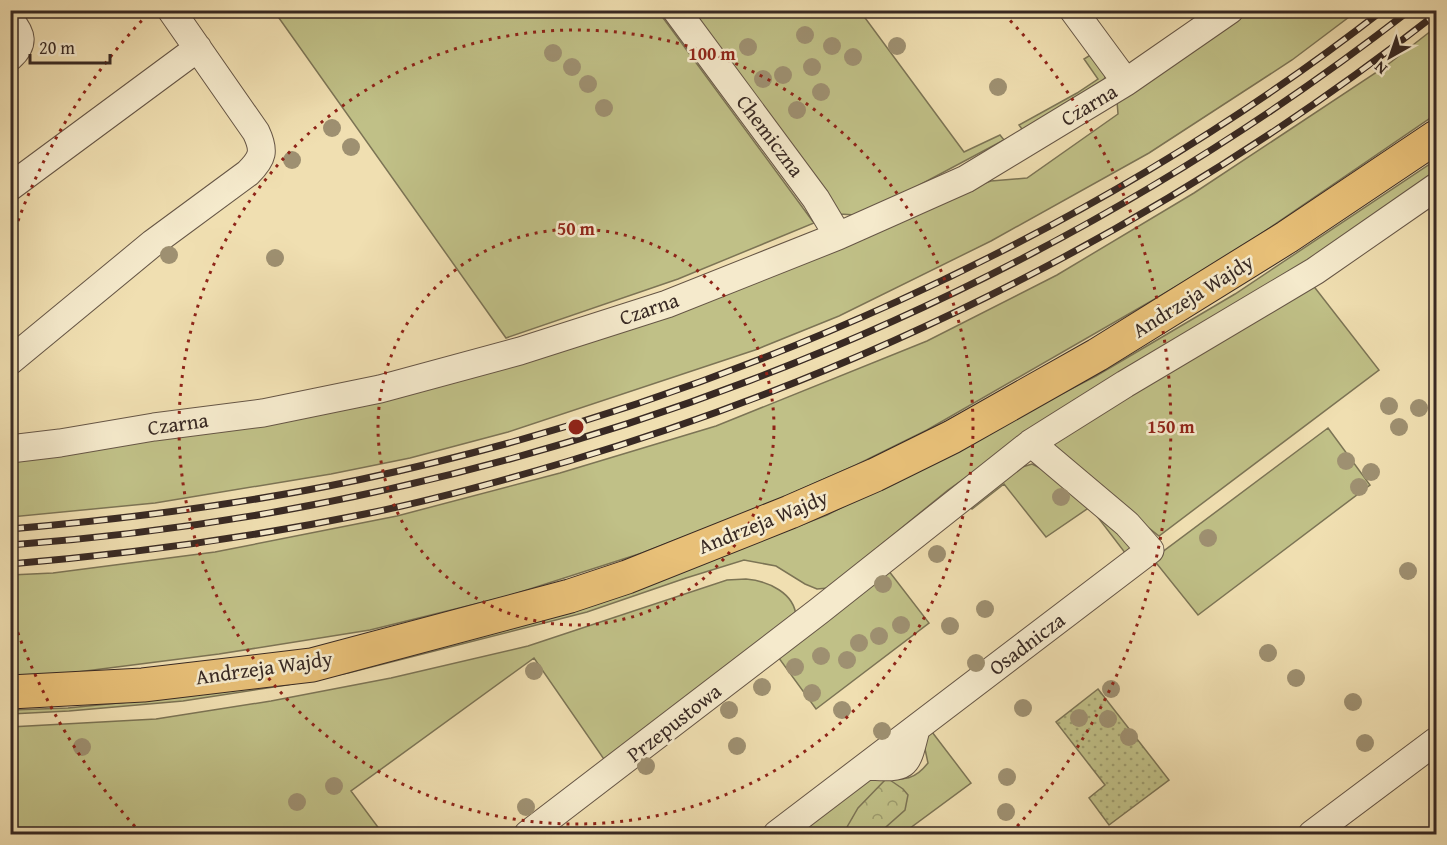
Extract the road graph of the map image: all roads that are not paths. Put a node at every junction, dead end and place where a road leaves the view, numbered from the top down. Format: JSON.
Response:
{"nodes":[{"id":1,"x":171,"y":10,"type":"edge"},
{"id":2,"x":676,"y":10,"type":"edge"},
{"id":3,"x":1073,"y":10,"type":"edge"},
{"id":4,"x":1230,"y":10,"type":"edge"},
{"id":5,"x":10,"y":20,"type":"edge"},
{"id":6,"x":198,"y":48,"type":"junction"},
{"id":7,"x":10,"y":57,"type":"edge"},
{"id":8,"x":1126,"y":82,"type":"junction"},
{"id":9,"x":1437,"y":137,"type":"edge"},
{"id":10,"x":10,"y":187,"type":"edge"},
{"id":11,"x":1437,"y":187,"type":"edge"},
{"id":12,"x":838,"y":236,"type":"junction"},
{"id":13,"x":10,"y":361,"type":"edge"},
{"id":14,"x":1031,"y":444,"type":"junction"},
{"id":15,"x":10,"y":449,"type":"edge"},
{"id":16,"x":10,"y":692,"type":"edge"},
{"id":17,"x":1437,"y":741,"type":"edge"},
{"id":18,"x":528,"y":834,"type":"edge"},
{"id":19,"x":777,"y":834,"type":"edge"},
{"id":20,"x":1312,"y":834,"type":"edge"}],
"edges":[{"from":1,"to":6,"type":"street"},
{"from":2,"to":12,"type":"street","name":"Chemiczna"},
{"from":3,"to":8,"type":"street"},
{"from":4,"to":8,"type":"street","name":"Czarna"},
{"from":5,"to":7,"type":"street"},
{"from":6,"to":10,"type":"street"},
{"from":6,"to":13,"type":"street"},
{"from":8,"to":12,"type":"street","name":"Czarna"},
{"from":9,"to":16,"type":"main road","name":"Andrzeja Wajdy"},
{"from":11,"to":14,"type":"street","name":"Przepustowa"},
{"from":12,"to":15,"type":"street","name":"Czarna"},
{"from":14,"to":18,"type":"street","name":"Przepustowa"},
{"from":14,"to":19,"type":"street","name":"Osadnicza"},
{"from":17,"to":20,"type":"street"}]}
